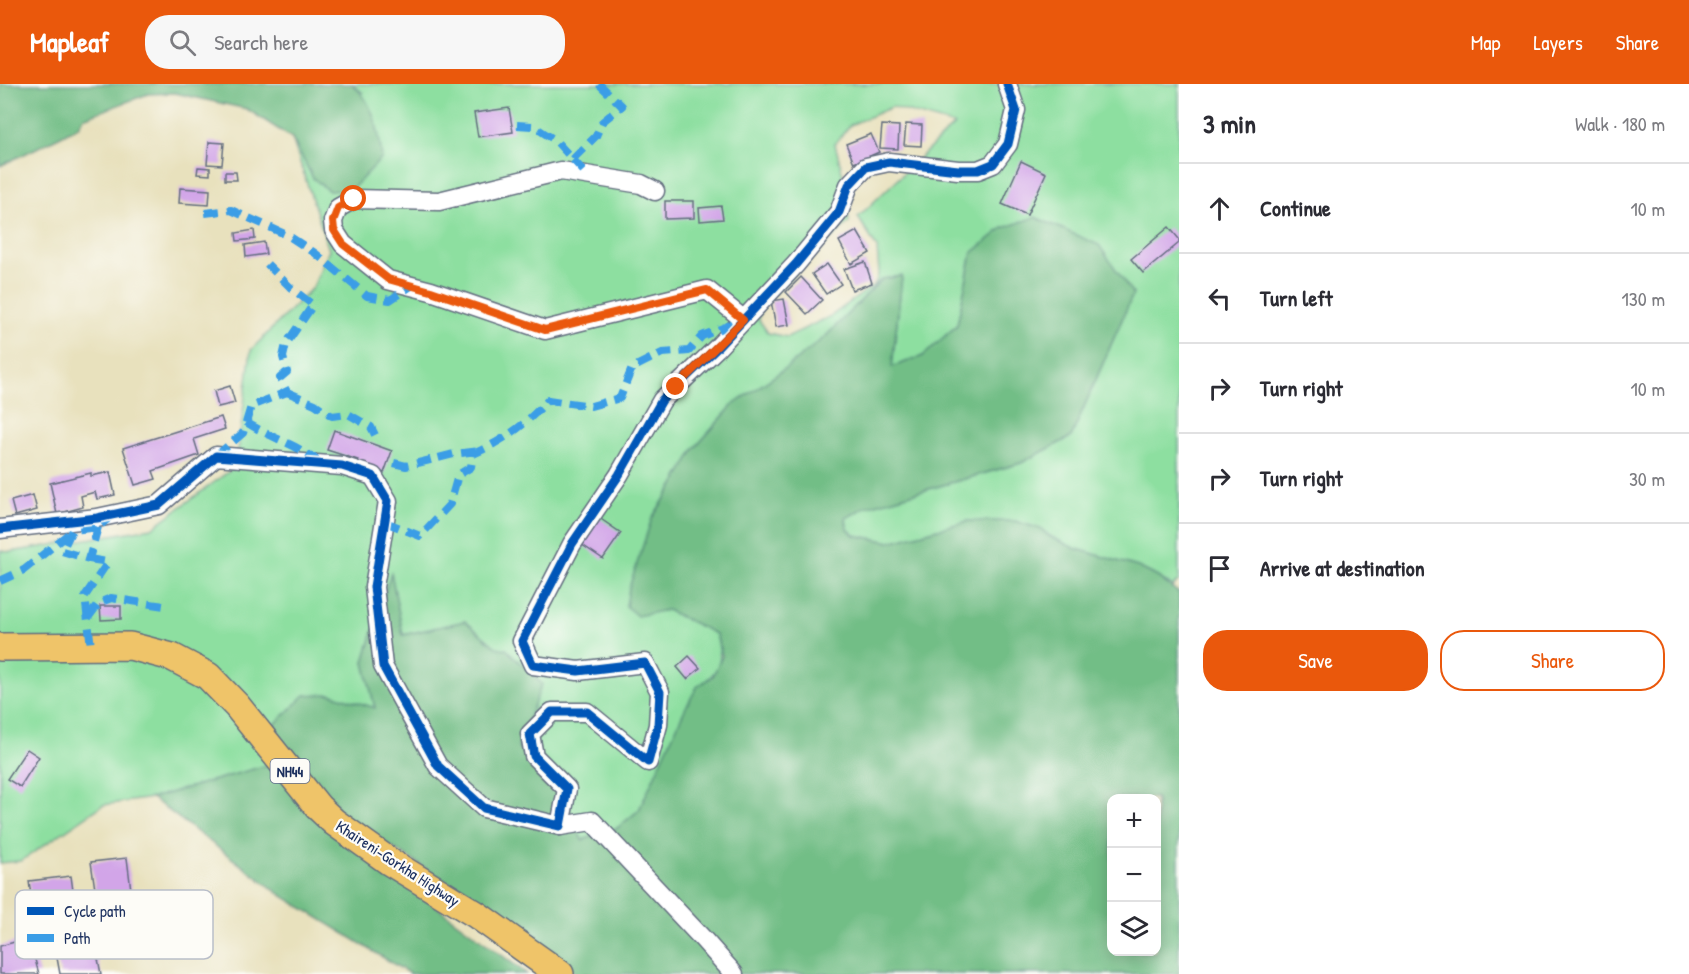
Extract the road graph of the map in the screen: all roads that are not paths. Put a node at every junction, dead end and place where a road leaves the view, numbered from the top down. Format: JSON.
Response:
{"nodes":[{"id":1,"x":1007,"y":84,"type":"edge"},
{"id":2,"x":655,"y":191,"type":"dead end"},
{"id":3,"x":743,"y":320,"type":"junction"},
{"id":4,"x":0,"y":529,"type":"edge"},
{"id":5,"x":0,"y":647,"type":"edge"},
{"id":6,"x":560,"y":826,"type":"junction"},
{"id":7,"x":560,"y":974,"type":"edge"},
{"id":8,"x":734,"y":974,"type":"edge"}],
"edges":[{"from":1,"to":3,"type":"street"},
{"from":2,"to":3,"type":"street"},
{"from":3,"to":6,"type":"street"},
{"from":4,"to":6,"type":"street"},
{"from":5,"to":7,"type":"main road","name":"Khaireni-Gorkha Highway","number":"NH44"},
{"from":6,"to":8,"type":"street"}]}
